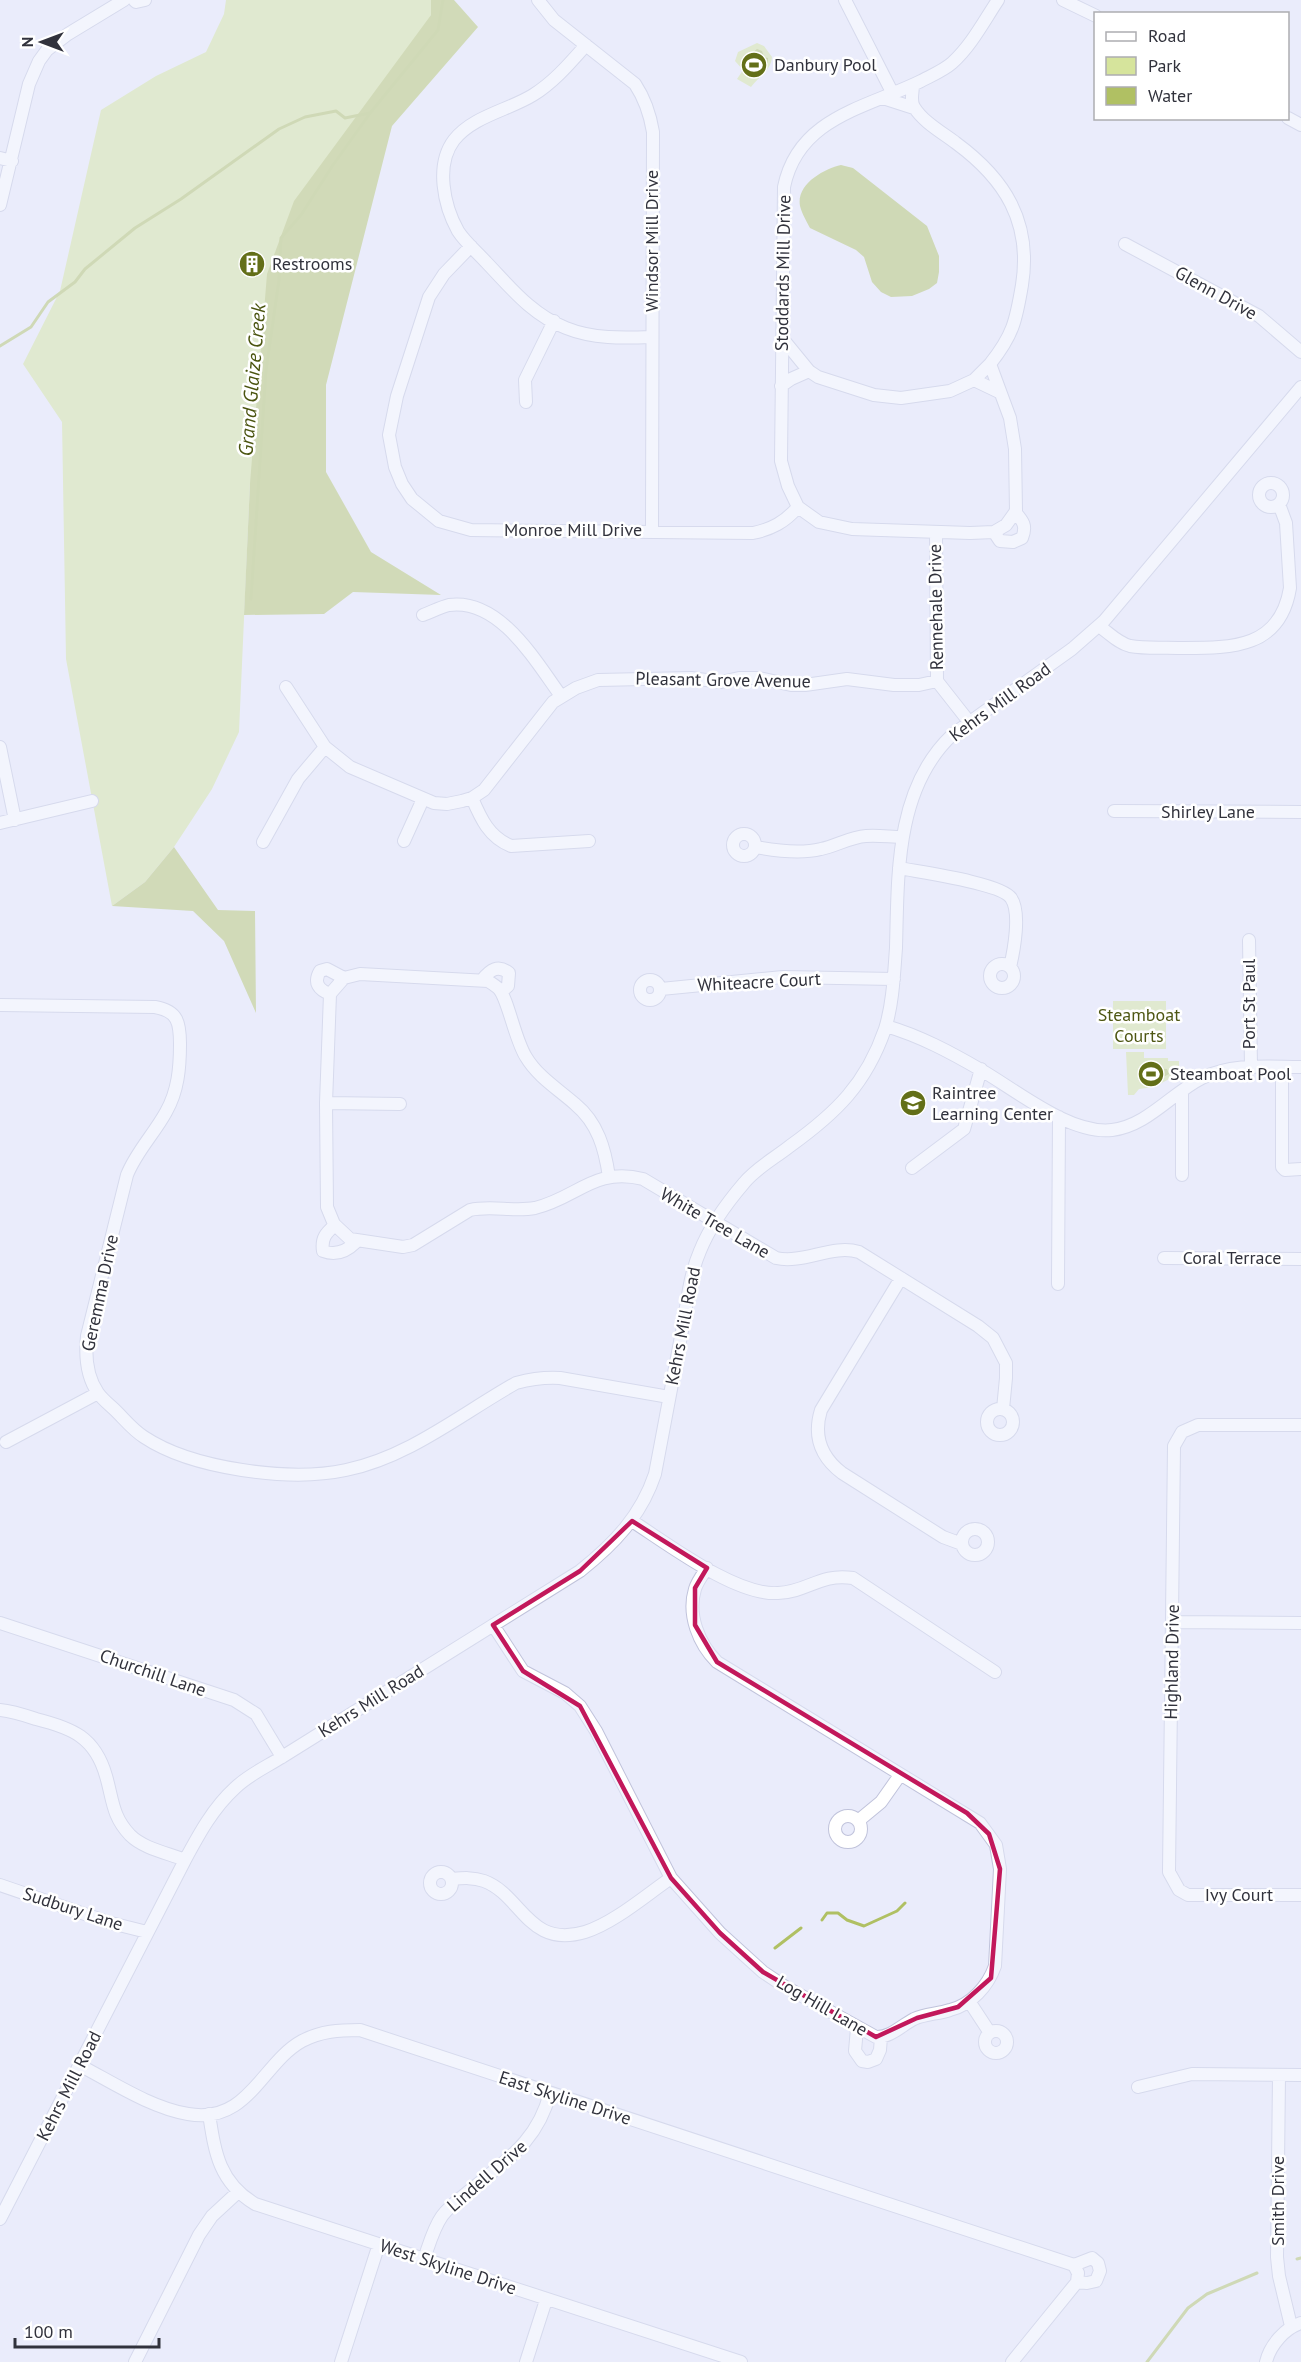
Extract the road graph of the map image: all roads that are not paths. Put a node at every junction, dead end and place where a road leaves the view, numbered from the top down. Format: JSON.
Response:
{"nodes":[{"id":1,"x":124,"y":0,"type":"edge"},
{"id":2,"x":134,"y":0,"type":"edge"},
{"id":3,"x":145,"y":0,"type":"edge"},
{"id":4,"x":538,"y":0,"type":"edge"},
{"id":5,"x":845,"y":0,"type":"edge"},
{"id":6,"x":998,"y":0,"type":"edge"},
{"id":7,"x":1063,"y":0,"type":"edge"},
{"id":8,"x":1094,"y":16,"type":"edge"},
{"id":9,"x":586,"y":45,"type":"junction"},
{"id":10,"x":913,"y":85,"type":"junction"},
{"id":11,"x":888,"y":96,"type":"junction"},
{"id":12,"x":914,"y":108,"type":"junction"},
{"id":13,"x":6,"y":160,"type":"edge"},
{"id":14,"x":0,"y":205,"type":"edge"},
{"id":15,"x":1125,"y":244,"type":"dead end"},
{"id":16,"x":471,"y":246,"type":"junction"},
{"id":17,"x":554,"y":321,"type":"junction"},
{"id":18,"x":651,"y":337,"type":"junction"},
{"id":19,"x":782,"y":338,"type":"junction"},
{"id":20,"x":1301,"y":352,"type":"edge"},
{"id":21,"x":990,"y":364,"type":"junction"},
{"id":22,"x":809,"y":370,"type":"junction"},
{"id":23,"x":974,"y":380,"type":"junction"},
{"id":24,"x":781,"y":386,"type":"junction"},
{"id":25,"x":1301,"y":387,"type":"edge"},
{"id":26,"x":999,"y":392,"type":"junction"},
{"id":27,"x":526,"y":402,"type":"dead end"},
{"id":28,"x":1279,"y":504,"type":"dead end"},
{"id":29,"x":798,"y":507,"type":"junction"},
{"id":30,"x":1015,"y":512,"type":"junction"},
{"id":31,"x":652,"y":530,"type":"junction"},
{"id":32,"x":994,"y":532,"type":"junction"},
{"id":33,"x":936,"y":533,"type":"junction"},
{"id":34,"x":423,"y":615,"type":"dead end"},
{"id":35,"x":1099,"y":626,"type":"junction"},
{"id":36,"x":937,"y":681,"type":"junction"},
{"id":37,"x":286,"y":687,"type":"dead end"},
{"id":38,"x":561,"y":696,"type":"junction"},
{"id":39,"x":969,"y":723,"type":"junction"},
{"id":40,"x":0,"y":747,"type":"edge"},
{"id":41,"x":325,"y":747,"type":"junction"},
{"id":42,"x":472,"y":798,"type":"junction"},
{"id":43,"x":423,"y":799,"type":"junction"},
{"id":44,"x":92,"y":801,"type":"dead end"},
{"id":45,"x":1114,"y":811,"type":"dead end"},
{"id":46,"x":1301,"y":812,"type":"edge"},
{"id":47,"x":15,"y":819,"type":"junction"},
{"id":48,"x":0,"y":823,"type":"edge"},
{"id":49,"x":903,"y":837,"type":"junction"},
{"id":50,"x":404,"y":841,"type":"dead end"},
{"id":51,"x":589,"y":841,"type":"dead end"},
{"id":52,"x":262,"y":842,"type":"dead end"},
{"id":53,"x":756,"y":847,"type":"dead end"},
{"id":54,"x":899,"y":868,"type":"junction"},
{"id":55,"x":1249,"y":940,"type":"dead end"},
{"id":56,"x":1010,"y":967,"type":"dead end"},
{"id":57,"x":482,"y":980,"type":"junction"},
{"id":58,"x":894,"y":980,"type":"junction"},
{"id":59,"x":661,"y":989,"type":"dead end"},
{"id":60,"x":501,"y":992,"type":"junction"},
{"id":61,"x":0,"y":1005,"type":"edge"},
{"id":62,"x":886,"y":1026,"type":"junction"},
{"id":63,"x":1251,"y":1067,"type":"junction"},
{"id":64,"x":1282,"y":1067,"type":"junction"},
{"id":65,"x":1301,"y":1067,"type":"edge"},
{"id":66,"x":981,"y":1069,"type":"junction"},
{"id":67,"x":1182,"y":1091,"type":"junction"},
{"id":68,"x":326,"y":1103,"type":"junction"},
{"id":69,"x":400,"y":1104,"type":"dead end"},
{"id":70,"x":1059,"y":1117,"type":"junction"},
{"id":71,"x":912,"y":1168,"type":"dead end"},
{"id":72,"x":1301,"y":1169,"type":"edge"},
{"id":73,"x":1182,"y":1175,"type":"dead end"},
{"id":74,"x":609,"y":1177,"type":"junction"},
{"id":75,"x":714,"y":1223,"type":"junction"},
{"id":76,"x":335,"y":1225,"type":"junction"},
{"id":77,"x":356,"y":1242,"type":"junction"},
{"id":78,"x":1164,"y":1258,"type":"dead end"},
{"id":79,"x":1301,"y":1259,"type":"edge"},
{"id":80,"x":901,"y":1278,"type":"junction"},
{"id":81,"x":1058,"y":1284,"type":"dead end"},
{"id":82,"x":98,"y":1393,"type":"junction"},
{"id":83,"x":669,"y":1397,"type":"junction"},
{"id":84,"x":1003,"y":1409,"type":"dead end"},
{"id":85,"x":1301,"y":1425,"type":"edge"},
{"id":86,"x":6,"y":1442,"type":"dead end"},
{"id":87,"x":632,"y":1521,"type":"junction"},
{"id":88,"x":962,"y":1544,"type":"dead end"},
{"id":89,"x":707,"y":1568,"type":"junction"},
{"id":90,"x":1173,"y":1622,"type":"junction"},
{"id":91,"x":0,"y":1623,"type":"edge"},
{"id":92,"x":1301,"y":1623,"type":"edge"},
{"id":93,"x":493,"y":1625,"type":"junction"},
{"id":94,"x":995,"y":1672,"type":"dead end"},
{"id":95,"x":0,"y":1710,"type":"edge"},
{"id":96,"x":282,"y":1757,"type":"junction"},
{"id":97,"x":900,"y":1775,"type":"junction"},
{"id":98,"x":858,"y":1821,"type":"dead end"},
{"id":99,"x":185,"y":1860,"type":"junction"},
{"id":100,"x":671,"y":1878,"type":"junction"},
{"id":101,"x":452,"y":1879,"type":"dead end"},
{"id":102,"x":0,"y":1885,"type":"edge"},
{"id":103,"x":1179,"y":1890,"type":"joint"},
{"id":104,"x":1301,"y":1895,"type":"edge"},
{"id":105,"x":147,"y":1932,"type":"junction"},
{"id":106,"x":969,"y":2001,"type":"junction"},
{"id":107,"x":858,"y":2028,"type":"junction"},
{"id":108,"x":990,"y":2033,"type":"dead end"},
{"id":109,"x":881,"y":2037,"type":"junction"},
{"id":110,"x":80,"y":2065,"type":"junction"},
{"id":111,"x":1279,"y":2075,"type":"junction"},
{"id":112,"x":1301,"y":2075,"type":"edge"},
{"id":113,"x":1138,"y":2087,"type":"dead end"},
{"id":114,"x":550,"y":2093,"type":"junction"},
{"id":115,"x":209,"y":2114,"type":"junction"},
{"id":116,"x":238,"y":2192,"type":"junction"},
{"id":117,"x":0,"y":2219,"type":"edge"},
{"id":118,"x":379,"y":2244,"type":"junction"},
{"id":119,"x":424,"y":2259,"type":"junction"},
{"id":120,"x":1074,"y":2265,"type":"junction"},
{"id":121,"x":1077,"y":2282,"type":"junction"},
{"id":122,"x":546,"y":2300,"type":"junction"},
{"id":123,"x":1296,"y":2324,"type":"edge"},
{"id":124,"x":712,"y":2358,"type":"edge"},
{"id":125,"x":135,"y":2362,"type":"edge"},
{"id":126,"x":341,"y":2362,"type":"edge"},
{"id":127,"x":526,"y":2362,"type":"edge"},
{"id":128,"x":741,"y":2362,"type":"edge"},
{"id":129,"x":1012,"y":2362,"type":"edge"},
{"id":130,"x":1266,"y":2362,"type":"edge"}],
"edges":[{"from":1,"to":13,"type":"street"},
{"from":2,"to":3,"type":"street"},
{"from":4,"to":9,"type":"street","name":"Windsor Mill Drive"},
{"from":5,"to":11,"type":"street"},
{"from":6,"to":10,"type":"street","name":"Stoddards Mill Drive"},
{"from":7,"to":8,"type":"street"},
{"from":9,"to":16,"type":"street"},
{"from":9,"to":18,"type":"street","name":"Windsor Mill Drive"},
{"from":10,"to":11,"type":"street","name":"Stoddards Mill Drive"},
{"from":10,"to":12,"type":"street"},
{"from":11,"to":12,"type":"street"},
{"from":11,"to":19,"type":"street","name":"Stoddards Mill Drive"},
{"from":12,"to":21,"type":"street"},
{"from":13,"to":14,"type":"street"},
{"from":15,"to":20,"type":"street","name":"Glenn Drive"},
{"from":16,"to":17,"type":"street"},
{"from":16,"to":31,"type":"street","name":"Monroe Mill Drive"},
{"from":17,"to":18,"type":"street"},
{"from":17,"to":27,"type":"street"},
{"from":18,"to":31,"type":"street","name":"Windsor Mill Drive"},
{"from":19,"to":22,"type":"street"},
{"from":19,"to":24,"type":"street","name":"Stoddards Mill Drive"},
{"from":21,"to":23,"type":"street"},
{"from":21,"to":26,"type":"street"},
{"from":22,"to":23,"type":"street"},
{"from":22,"to":24,"type":"street"},
{"from":23,"to":26,"type":"street"},
{"from":24,"to":29,"type":"street","name":"Stoddards Mill Drive"},
{"from":25,"to":35,"type":"street","name":"Kehrs Mill Road"},
{"from":26,"to":30,"type":"street"},
{"from":28,"to":35,"type":"street"},
{"from":29,"to":31,"type":"street","name":"Monroe Mill Drive"},
{"from":29,"to":33,"type":"street"},
{"from":30,"to":32,"type":"street"},
{"from":30,"to":32,"type":"street"},
{"from":32,"to":33,"type":"street"},
{"from":33,"to":36,"type":"street","name":"Rennehale Drive"},
{"from":34,"to":38,"type":"street"},
{"from":35,"to":39,"type":"street","name":"Kehrs Mill Road"},
{"from":36,"to":38,"type":"street","name":"Pleasant Grove Avenue"},
{"from":36,"to":39,"type":"street"},
{"from":37,"to":41,"type":"street"},
{"from":38,"to":42,"type":"street","name":"Pleasant Grove Avenue"},
{"from":39,"to":49,"type":"street","name":"Kehrs Mill Road"},
{"from":40,"to":47,"type":"street"},
{"from":41,"to":43,"type":"street"},
{"from":41,"to":52,"type":"street"},
{"from":42,"to":43,"type":"street"},
{"from":42,"to":51,"type":"street"},
{"from":43,"to":50,"type":"street"},
{"from":44,"to":47,"type":"street"},
{"from":45,"to":46,"type":"street","name":"Shirley Lane"},
{"from":47,"to":48,"type":"street"},
{"from":49,"to":53,"type":"street"},
{"from":49,"to":54,"type":"street","name":"Kehrs Mill Road"},
{"from":54,"to":56,"type":"street"},
{"from":54,"to":58,"type":"street","name":"Kehrs Mill Road"},
{"from":55,"to":63,"type":"street","name":"Port St Paul"},
{"from":57,"to":60,"type":"street"},
{"from":57,"to":60,"type":"street"},
{"from":57,"to":68,"type":"street"},
{"from":58,"to":59,"type":"street","name":"Whiteacre Court"},
{"from":58,"to":62,"type":"street","name":"Kehrs Mill Road"},
{"from":60,"to":74,"type":"street"},
{"from":61,"to":82,"type":"street","name":"Geremma Drive"},
{"from":62,"to":66,"type":"street"},
{"from":62,"to":75,"type":"street","name":"Kehrs Mill Road"},
{"from":63,"to":64,"type":"street"},
{"from":63,"to":67,"type":"street"},
{"from":64,"to":65,"type":"street"},
{"from":64,"to":72,"type":"street"},
{"from":66,"to":70,"type":"street"},
{"from":66,"to":71,"type":"street"},
{"from":67,"to":70,"type":"street"},
{"from":67,"to":73,"type":"street"},
{"from":68,"to":69,"type":"street"},
{"from":68,"to":76,"type":"street"},
{"from":70,"to":81,"type":"street"},
{"from":74,"to":75,"type":"street","name":"White Tree Lane"},
{"from":74,"to":77,"type":"street","name":"White Tree Lane"},
{"from":75,"to":80,"type":"street","name":"White Tree Lane"},
{"from":75,"to":83,"type":"street","name":"Kehrs Mill Road"},
{"from":76,"to":77,"type":"street"},
{"from":76,"to":77,"type":"street","name":"White Tree Lane"},
{"from":78,"to":79,"type":"street","name":"Coral Terrace"},
{"from":80,"to":84,"type":"street","name":"White Tree Lane"},
{"from":80,"to":88,"type":"street"},
{"from":82,"to":83,"type":"street","name":"Geremma Drive"},
{"from":82,"to":86,"type":"street"},
{"from":83,"to":87,"type":"street","name":"Kehrs Mill Road"},
{"from":85,"to":90,"type":"street","name":"Highland Drive"},
{"from":87,"to":89,"type":"street"},
{"from":87,"to":93,"type":"street","name":"Kehrs Mill Road"},
{"from":89,"to":94,"type":"street"},
{"from":89,"to":97,"type":"street","name":"Log Hill Lane"},
{"from":90,"to":92,"type":"street"},
{"from":90,"to":103,"type":"street","name":"Highland Drive"},
{"from":91,"to":96,"type":"street","name":"Churchill Lane"},
{"from":93,"to":96,"type":"street","name":"Kehrs Mill Road"},
{"from":93,"to":100,"type":"street","name":"Log Hill Lane"},
{"from":95,"to":99,"type":"street"},
{"from":96,"to":99,"type":"street","name":"Kehrs Mill Road"},
{"from":97,"to":98,"type":"street"},
{"from":97,"to":106,"type":"street","name":"Log Hill Lane"},
{"from":99,"to":105,"type":"street","name":"Kehrs Mill Road"},
{"from":100,"to":101,"type":"street"},
{"from":100,"to":107,"type":"street","name":"Log Hill Lane"},
{"from":102,"to":105,"type":"street","name":"Sudbury Lane"},
{"from":103,"to":104,"type":"street","name":"Ivy Court"},
{"from":105,"to":110,"type":"street","name":"Kehrs Mill Road"},
{"from":106,"to":108,"type":"street"},
{"from":106,"to":109,"type":"street","name":"Log Hill Lane"},
{"from":107,"to":109,"type":"street","name":"Log Hill Lane"},
{"from":107,"to":109,"type":"street"},
{"from":110,"to":115,"type":"street","name":"East Skyline Drive"},
{"from":110,"to":117,"type":"street","name":"Kehrs Mill Road"},
{"from":111,"to":112,"type":"street"},
{"from":111,"to":113,"type":"street"},
{"from":111,"to":123,"type":"street","name":"Smith Drive"},
{"from":114,"to":115,"type":"street","name":"East Skyline Drive"},
{"from":114,"to":119,"type":"street","name":"Lindell Drive"},
{"from":114,"to":120,"type":"street","name":"East Skyline Drive"},
{"from":115,"to":116,"type":"street","name":"West Skyline Drive"},
{"from":116,"to":118,"type":"street","name":"West Skyline Drive"},
{"from":116,"to":125,"type":"street"},
{"from":118,"to":119,"type":"street","name":"West Skyline Drive"},
{"from":118,"to":126,"type":"street"},
{"from":119,"to":122,"type":"street","name":"West Skyline Drive"},
{"from":120,"to":121,"type":"street"},
{"from":120,"to":121,"type":"street","name":"East Skyline Drive"},
{"from":121,"to":129,"type":"street"},
{"from":122,"to":124,"type":"street","name":"West Skyline Drive"},
{"from":122,"to":127,"type":"street"},
{"from":123,"to":130,"type":"street"},
{"from":124,"to":128,"type":"street","name":"West Skyline Drive"}]}
